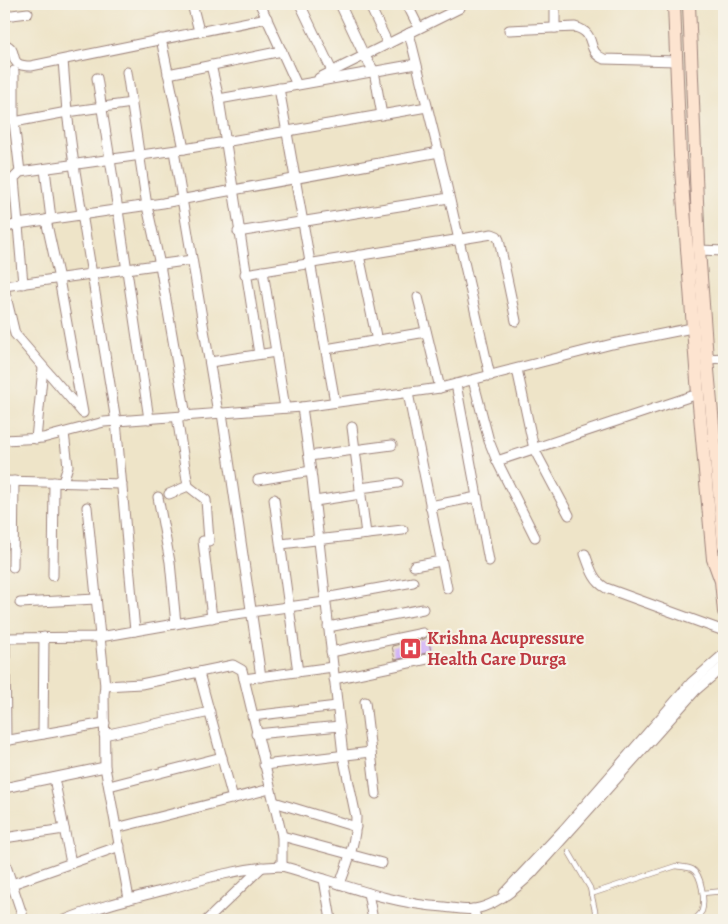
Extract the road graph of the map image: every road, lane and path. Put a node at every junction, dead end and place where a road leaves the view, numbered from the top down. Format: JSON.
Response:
{"nodes":[{"id":1,"x":192,"y":4,"type":"edge"},
{"id":2,"x":260,"y":4,"type":"edge"},
{"id":3,"x":300,"y":4,"type":"edge"},
{"id":4,"x":340,"y":4,"type":"edge"},
{"id":5,"x":369,"y":4,"type":"edge"},
{"id":6,"x":407,"y":4,"type":"edge"},
{"id":7,"x":461,"y":4,"type":"edge"},
{"id":8,"x":555,"y":4,"type":"edge"},
{"id":9,"x":674,"y":4,"type":"edge"},
{"id":10,"x":689,"y":4,"type":"edge"},
{"id":11,"x":28,"y":13,"type":"dead end"},
{"id":12,"x":4,"y":16,"type":"edge"},
{"id":13,"x":267,"y":18,"type":"junction"},
{"id":14,"x":419,"y":28,"type":"junction"},
{"id":15,"x":555,"y":28,"type":"junction"},
{"id":16,"x":509,"y":30,"type":"dead end"},
{"id":17,"x":199,"y":31,"type":"junction"},
{"id":18,"x":408,"y":33,"type":"junction"},
{"id":19,"x":161,"y":39,"type":"junction"},
{"id":20,"x":4,"y":44,"type":"edge"},
{"id":21,"x":388,"y":44,"type":"junction"},
{"id":22,"x":282,"y":51,"type":"junction"},
{"id":23,"x":364,"y":55,"type":"junction"},
{"id":24,"x":63,"y":60,"type":"junction"},
{"id":25,"x":676,"y":61,"type":"junction"},
{"id":26,"x":416,"y":64,"type":"junction"},
{"id":27,"x":212,"y":65,"type":"junction"},
{"id":28,"x":14,"y":71,"type":"dead end"},
{"id":29,"x":332,"y":71,"type":"junction"},
{"id":30,"x":374,"y":71,"type":"junction"},
{"id":31,"x":127,"y":72,"type":"dead end"},
{"id":32,"x":168,"y":74,"type":"junction"},
{"id":33,"x":97,"y":78,"type":"dead end"},
{"id":34,"x":309,"y":82,"type":"junction"},
{"id":35,"x":297,"y":85,"type":"junction"},
{"id":36,"x":279,"y":88,"type":"junction"},
{"id":37,"x":219,"y":99,"type":"junction"},
{"id":38,"x":132,"y":104,"type":"junction"},
{"id":39,"x":427,"y":107,"type":"junction"},
{"id":40,"x":101,"y":108,"type":"junction"},
{"id":41,"x":67,"y":112,"type":"junction"},
{"id":42,"x":382,"y":115,"type":"junction"},
{"id":43,"x":14,"y":122,"type":"junction"},
{"id":44,"x":287,"y":132,"type":"junction"},
{"id":45,"x":225,"y":142,"type":"junction"},
{"id":46,"x":184,"y":149,"type":"junction"},
{"id":47,"x":174,"y":150,"type":"junction"},
{"id":48,"x":438,"y":152,"type":"junction"},
{"id":49,"x":140,"y":155,"type":"junction"},
{"id":50,"x":109,"y":160,"type":"junction"},
{"id":51,"x":74,"y":165,"type":"junction"},
{"id":52,"x":45,"y":169,"type":"junction"},
{"id":53,"x":20,"y":172,"type":"junction"},
{"id":54,"x":296,"y":179,"type":"junction"},
{"id":55,"x":232,"y":189,"type":"junction"},
{"id":56,"x":449,"y":198,"type":"junction"},
{"id":57,"x":182,"y":199,"type":"junction"},
{"id":58,"x":148,"y":206,"type":"junction"},
{"id":59,"x":118,"y":210,"type":"junction"},
{"id":60,"x":82,"y":215,"type":"junction"},
{"id":61,"x":49,"y":220,"type":"junction"},
{"id":62,"x":304,"y":220,"type":"junction"},
{"id":63,"x":18,"y":224,"type":"junction"},
{"id":64,"x":4,"y":228,"type":"edge"},
{"id":65,"x":238,"y":232,"type":"junction"},
{"id":66,"x":459,"y":238,"type":"junction"},
{"id":67,"x":699,"y":250,"type":"junction"},
{"id":68,"x":724,"y":251,"type":"edge"},
{"id":69,"x":359,"y":255,"type":"junction"},
{"id":70,"x":192,"y":260,"type":"junction"},
{"id":71,"x":312,"y":263,"type":"junction"},
{"id":72,"x":160,"y":265,"type":"junction"},
{"id":73,"x":127,"y":270,"type":"junction"},
{"id":74,"x":263,"y":271,"type":"junction"},
{"id":75,"x":93,"y":274,"type":"junction"},
{"id":76,"x":245,"y":274,"type":"junction"},
{"id":77,"x":59,"y":279,"type":"junction"},
{"id":78,"x":23,"y":284,"type":"junction"},
{"id":79,"x":4,"y":287,"type":"edge"},
{"id":80,"x":418,"y":297,"type":"dead end"},
{"id":81,"x":516,"y":320,"type":"dead end"},
{"id":82,"x":692,"y":328,"type":"junction"},
{"id":83,"x":426,"y":332,"type":"junction"},
{"id":84,"x":377,"y":341,"type":"junction"},
{"id":85,"x":326,"y":349,"type":"junction"},
{"id":86,"x":276,"y":352,"type":"junction"},
{"id":87,"x":259,"y":354,"type":"junction"},
{"id":88,"x":724,"y":358,"type":"edge"},
{"id":89,"x":707,"y":359,"type":"junction"},
{"id":90,"x":210,"y":362,"type":"junction"},
{"id":91,"x":43,"y":368,"type":"junction"},
{"id":92,"x":517,"y":369,"type":"junction"},
{"id":93,"x":490,"y":376,"type":"junction"},
{"id":94,"x":473,"y":380,"type":"junction"},
{"id":95,"x":456,"y":384,"type":"junction"},
{"id":96,"x":440,"y":388,"type":"junction"},
{"id":97,"x":408,"y":392,"type":"junction"},
{"id":98,"x":698,"y":394,"type":"junction"},
{"id":99,"x":335,"y":402,"type":"junction"},
{"id":100,"x":302,"y":407,"type":"junction"},
{"id":101,"x":285,"y":408,"type":"junction"},
{"id":102,"x":220,"y":413,"type":"junction"},
{"id":103,"x":83,"y":414,"type":"junction"},
{"id":104,"x":181,"y":416,"type":"junction"},
{"id":105,"x":149,"y":419,"type":"junction"},
{"id":106,"x":116,"y":421,"type":"junction"},
{"id":107,"x":92,"y":424,"type":"junction"},
{"id":108,"x":352,"y":427,"type":"dead end"},
{"id":109,"x":64,"y":432,"type":"junction"},
{"id":110,"x":36,"y":439,"type":"junction"},
{"id":111,"x":4,"y":440,"type":"edge"},
{"id":112,"x":392,"y":444,"type":"dead end"},
{"id":113,"x":534,"y":449,"type":"junction"},
{"id":114,"x":355,"y":450,"type":"junction"},
{"id":115,"x":309,"y":456,"type":"junction"},
{"id":116,"x":497,"y":462,"type":"junction"},
{"id":117,"x":311,"y":471,"type":"junction"},
{"id":118,"x":258,"y":480,"type":"dead end"},
{"id":119,"x":4,"y":481,"type":"edge"},
{"id":120,"x":14,"y":481,"type":"junction"},
{"id":121,"x":58,"y":482,"type":"junction"},
{"id":122,"x":398,"y":483,"type":"dead end"},
{"id":123,"x":122,"y":484,"type":"junction"},
{"id":124,"x":188,"y":486,"type":"junction"},
{"id":125,"x":360,"y":491,"type":"junction"},
{"id":126,"x":169,"y":494,"type":"dead end"},
{"id":127,"x":158,"y":496,"type":"dead end"},
{"id":128,"x":477,"y":497,"type":"junction"},
{"id":129,"x":274,"y":499,"type":"dead end"},
{"id":130,"x":315,"y":501,"type":"junction"},
{"id":131,"x":430,"y":506,"type":"junction"},
{"id":132,"x":87,"y":507,"type":"dead end"},
{"id":133,"x":569,"y":515,"type":"dead end"},
{"id":134,"x":403,"y":530,"type":"dead end"},
{"id":135,"x":366,"y":534,"type":"junction"},
{"id":136,"x":535,"y":537,"type":"dead end"},
{"id":137,"x":319,"y":540,"type":"junction"},
{"id":138,"x":281,"y":544,"type":"junction"},
{"id":139,"x":724,"y":545,"type":"edge"},
{"id":140,"x":585,"y":554,"type":"dead end"},
{"id":141,"x":442,"y":561,"type":"junction"},
{"id":142,"x":489,"y":561,"type":"dead end"},
{"id":143,"x":414,"y":566,"type":"dead end"},
{"id":144,"x":724,"y":566,"type":"edge"},
{"id":145,"x":13,"y":567,"type":"dead end"},
{"id":146,"x":53,"y":576,"type":"dead end"},
{"id":147,"x":721,"y":581,"type":"junction"},
{"id":148,"x":413,"y":582,"type":"dead end"},
{"id":149,"x":447,"y":588,"type":"dead end"},
{"id":150,"x":96,"y":599,"type":"junction"},
{"id":151,"x":325,"y":600,"type":"junction"},
{"id":152,"x":20,"y":603,"type":"dead end"},
{"id":153,"x":290,"y":607,"type":"junction"},
{"id":154,"x":423,"y":610,"type":"dead end"},
{"id":155,"x":251,"y":612,"type":"junction"},
{"id":156,"x":724,"y":612,"type":"edge"},
{"id":157,"x":212,"y":618,"type":"junction"},
{"id":158,"x":176,"y":624,"type":"junction"},
{"id":159,"x":328,"y":627,"type":"junction"},
{"id":160,"x":135,"y":631,"type":"junction"},
{"id":161,"x":724,"y":631,"type":"edge"},
{"id":162,"x":423,"y":633,"type":"dead end"},
{"id":163,"x":44,"y":637,"type":"junction"},
{"id":164,"x":100,"y":637,"type":"junction"},
{"id":165,"x":4,"y":638,"type":"edge"},
{"id":166,"x":331,"y":652,"type":"junction"},
{"id":167,"x":724,"y":654,"type":"edge"},
{"id":168,"x":432,"y":658,"type":"dead end"},
{"id":169,"x":724,"y":666,"type":"edge"},
{"id":170,"x":333,"y":667,"type":"junction"},
{"id":171,"x":298,"y":672,"type":"junction"},
{"id":172,"x":199,"y":673,"type":"junction"},
{"id":173,"x":261,"y":677,"type":"junction"},
{"id":174,"x":244,"y":679,"type":"junction"},
{"id":175,"x":334,"y":679,"type":"junction"},
{"id":176,"x":105,"y":686,"type":"junction"},
{"id":177,"x":365,"y":702,"type":"dead end"},
{"id":178,"x":337,"y":706,"type":"junction"},
{"id":179,"x":210,"y":712,"type":"junction"},
{"id":180,"x":252,"y":716,"type":"junction"},
{"id":181,"x":105,"y":723,"type":"junction"},
{"id":182,"x":340,"y":726,"type":"junction"},
{"id":183,"x":43,"y":734,"type":"junction"},
{"id":184,"x":256,"y":734,"type":"junction"},
{"id":185,"x":104,"y":735,"type":"junction"},
{"id":186,"x":5,"y":741,"type":"edge"},
{"id":187,"x":371,"y":752,"type":"junction"},
{"id":188,"x":343,"y":755,"type":"junction"},
{"id":189,"x":222,"y":757,"type":"junction"},
{"id":190,"x":264,"y":765,"type":"junction"},
{"id":191,"x":105,"y":767,"type":"junction"},
{"id":192,"x":54,"y":778,"type":"junction"},
{"id":193,"x":109,"y":786,"type":"junction"},
{"id":194,"x":4,"y":788,"type":"edge"},
{"id":195,"x":270,"y":790,"type":"junction"},
{"id":196,"x":376,"y":794,"type":"dead end"},
{"id":197,"x":233,"y":799,"type":"junction"},
{"id":198,"x":274,"y":802,"type":"junction"},
{"id":199,"x":356,"y":827,"type":"junction"},
{"id":200,"x":116,"y":828,"type":"junction"},
{"id":201,"x":64,"y":829,"type":"junction"},
{"id":202,"x":282,"y":836,"type":"junction"},
{"id":203,"x":4,"y":838,"type":"edge"},
{"id":204,"x":120,"y":846,"type":"junction"},
{"id":205,"x":569,"y":852,"type":"dead end"},
{"id":206,"x":350,"y":855,"type":"junction"},
{"id":207,"x":4,"y":860,"type":"edge"},
{"id":208,"x":71,"y":863,"type":"junction"},
{"id":209,"x":382,"y":864,"type":"dead end"},
{"id":210,"x":282,"y":866,"type":"junction"},
{"id":211,"x":262,"y":867,"type":"junction"},
{"id":212,"x":324,"y":879,"type":"junction"},
{"id":213,"x":340,"y":884,"type":"junction"},
{"id":214,"x":13,"y":886,"type":"junction"},
{"id":215,"x":724,"y":891,"type":"edge"},
{"id":216,"x":4,"y":892,"type":"edge"},
{"id":217,"x":368,"y":893,"type":"junction"},
{"id":218,"x":703,"y":893,"type":"junction"},
{"id":219,"x":591,"y":894,"type":"junction"},
{"id":220,"x":129,"y":899,"type":"junction"},
{"id":221,"x":500,"y":899,"type":"junction"},
{"id":222,"x":473,"y":909,"type":"junction"},
{"id":223,"x":24,"y":920,"type":"edge"},
{"id":224,"x":65,"y":920,"type":"edge"},
{"id":225,"x":206,"y":920,"type":"edge"},
{"id":226,"x":331,"y":920,"type":"edge"},
{"id":227,"x":373,"y":920,"type":"edge"},
{"id":228,"x":476,"y":920,"type":"edge"},
{"id":229,"x":598,"y":920,"type":"edge"},
{"id":230,"x":694,"y":920,"type":"edge"}],
"edges":[{"from":1,"to":17,"type":"street"},
{"from":2,"to":13,"type":"street"},
{"from":3,"to":29,"type":"street"},
{"from":4,"to":23,"type":"street"},
{"from":5,"to":21,"type":"street"},
{"from":6,"to":14,"type":"street"},
{"from":7,"to":14,"type":"street"},
{"from":8,"to":15,"type":"street"},
{"from":9,"to":25,"type":"main road"},
{"from":10,"to":67,"type":"main road"},
{"from":11,"to":12,"type":"street"},
{"from":13,"to":17,"type":"street"},
{"from":13,"to":22,"type":"street"},
{"from":14,"to":18,"type":"street"},
{"from":15,"to":16,"type":"street"},
{"from":15,"to":25,"type":"street"},
{"from":17,"to":19,"type":"street"},
{"from":18,"to":21,"type":"street"},
{"from":18,"to":26,"type":"street"},
{"from":19,"to":24,"type":"street"},
{"from":19,"to":32,"type":"street"},
{"from":20,"to":24,"type":"street"},
{"from":21,"to":23,"type":"street"},
{"from":22,"to":27,"type":"street"},
{"from":22,"to":35,"type":"street"},
{"from":23,"to":29,"type":"street"},
{"from":23,"to":30,"type":"street"},
{"from":24,"to":41,"type":"street"},
{"from":25,"to":82,"type":"main road"},
{"from":26,"to":30,"type":"street"},
{"from":26,"to":39,"type":"street"},
{"from":27,"to":32,"type":"street"},
{"from":27,"to":37,"type":"street"},
{"from":28,"to":43,"type":"street"},
{"from":29,"to":34,"type":"street"},
{"from":30,"to":34,"type":"street"},
{"from":30,"to":42,"type":"street"},
{"from":31,"to":38,"type":"street"},
{"from":32,"to":46,"type":"street"},
{"from":33,"to":40,"type":"street"},
{"from":34,"to":35,"type":"street"},
{"from":35,"to":36,"type":"street"},
{"from":36,"to":37,"type":"street"},
{"from":36,"to":44,"type":"street"},
{"from":37,"to":45,"type":"street"},
{"from":38,"to":40,"type":"street"},
{"from":38,"to":49,"type":"street"},
{"from":39,"to":42,"type":"street"},
{"from":39,"to":48,"type":"street"},
{"from":40,"to":41,"type":"street"},
{"from":40,"to":50,"type":"street"},
{"from":41,"to":43,"type":"street"},
{"from":41,"to":51,"type":"street"},
{"from":42,"to":44,"type":"street"},
{"from":43,"to":53,"type":"street"},
{"from":44,"to":45,"type":"street"},
{"from":44,"to":54,"type":"street"},
{"from":45,"to":46,"type":"street"},
{"from":45,"to":55,"type":"street"},
{"from":46,"to":47,"type":"street"},
{"from":47,"to":49,"type":"street"},
{"from":47,"to":57,"type":"street"},
{"from":48,"to":54,"type":"street"},
{"from":48,"to":56,"type":"street"},
{"from":49,"to":50,"type":"street"},
{"from":49,"to":58,"type":"street"},
{"from":50,"to":51,"type":"street"},
{"from":50,"to":59,"type":"street"},
{"from":51,"to":52,"type":"street"},
{"from":51,"to":60,"type":"street"},
{"from":52,"to":53,"type":"street"},
{"from":52,"to":61,"type":"street"},
{"from":53,"to":63,"type":"street"},
{"from":54,"to":55,"type":"street"},
{"from":54,"to":62,"type":"street"},
{"from":55,"to":57,"type":"street"},
{"from":55,"to":65,"type":"street"},
{"from":56,"to":62,"type":"street"},
{"from":56,"to":66,"type":"street"},
{"from":57,"to":58,"type":"street"},
{"from":57,"to":70,"type":"street"},
{"from":58,"to":59,"type":"street"},
{"from":58,"to":72,"type":"street"},
{"from":59,"to":60,"type":"street"},
{"from":59,"to":73,"type":"street"},
{"from":60,"to":61,"type":"street"},
{"from":60,"to":75,"type":"street"},
{"from":61,"to":63,"type":"street"},
{"from":61,"to":77,"type":"street"},
{"from":62,"to":65,"type":"street"},
{"from":62,"to":71,"type":"street"},
{"from":63,"to":64,"type":"street"},
{"from":63,"to":78,"type":"street"},
{"from":65,"to":76,"type":"street"},
{"from":66,"to":69,"type":"street"},
{"from":66,"to":81,"type":"street"},
{"from":66,"to":93,"type":"street"},
{"from":67,"to":68,"type":"street"},
{"from":67,"to":89,"type":"main road"},
{"from":69,"to":71,"type":"street"},
{"from":69,"to":84,"type":"street"},
{"from":70,"to":72,"type":"street"},
{"from":70,"to":90,"type":"street"},
{"from":71,"to":74,"type":"street"},
{"from":71,"to":85,"type":"street"},
{"from":72,"to":73,"type":"street"},
{"from":72,"to":104,"type":"street"},
{"from":73,"to":75,"type":"street"},
{"from":73,"to":105,"type":"street"},
{"from":74,"to":76,"type":"street"},
{"from":74,"to":86,"type":"street"},
{"from":75,"to":77,"type":"street"},
{"from":75,"to":106,"type":"street"},
{"from":76,"to":87,"type":"street"},
{"from":77,"to":78,"type":"street"},
{"from":77,"to":103,"type":"street"},
{"from":78,"to":79,"type":"street"},
{"from":79,"to":91,"type":"street"},
{"from":80,"to":83,"type":"street"},
{"from":82,"to":92,"type":"street"},
{"from":82,"to":98,"type":"main road"},
{"from":83,"to":84,"type":"street"},
{"from":83,"to":96,"type":"street"},
{"from":84,"to":85,"type":"street"},
{"from":85,"to":99,"type":"street"},
{"from":86,"to":87,"type":"street"},
{"from":86,"to":101,"type":"street"},
{"from":87,"to":90,"type":"street"},
{"from":88,"to":89,"type":"street"},
{"from":89,"to":139,"type":"main road"},
{"from":90,"to":102,"type":"street"},
{"from":91,"to":103,"type":"street"},
{"from":91,"to":110,"type":"street"},
{"from":92,"to":93,"type":"street"},
{"from":92,"to":113,"type":"street"},
{"from":93,"to":94,"type":"street"},
{"from":94,"to":95,"type":"street"},
{"from":94,"to":116,"type":"street"},
{"from":95,"to":96,"type":"street"},
{"from":95,"to":128,"type":"street"},
{"from":96,"to":97,"type":"street"},
{"from":97,"to":99,"type":"street"},
{"from":97,"to":131,"type":"street"},
{"from":98,"to":113,"type":"street"},
{"from":98,"to":147,"type":"main road"},
{"from":99,"to":100,"type":"street"},
{"from":100,"to":101,"type":"street"},
{"from":100,"to":115,"type":"street"},
{"from":101,"to":102,"type":"street"},
{"from":102,"to":104,"type":"street"},
{"from":102,"to":155,"type":"street"},
{"from":103,"to":107,"type":"street"},
{"from":104,"to":105,"type":"street"},
{"from":104,"to":124,"type":"street"},
{"from":105,"to":106,"type":"street"},
{"from":106,"to":107,"type":"street"},
{"from":106,"to":123,"type":"street"},
{"from":107,"to":109,"type":"street"},
{"from":108,"to":114,"type":"street"},
{"from":109,"to":110,"type":"street"},
{"from":109,"to":121,"type":"street"},
{"from":110,"to":111,"type":"street"},
{"from":112,"to":114,"type":"street"},
{"from":113,"to":116,"type":"street"},
{"from":113,"to":133,"type":"street"},
{"from":114,"to":115,"type":"street"},
{"from":114,"to":125,"type":"street"},
{"from":115,"to":117,"type":"street"},
{"from":116,"to":136,"type":"street"},
{"from":117,"to":118,"type":"street"},
{"from":117,"to":130,"type":"street"},
{"from":119,"to":120,"type":"street"},
{"from":120,"to":121,"type":"street"},
{"from":120,"to":145,"type":"street"},
{"from":121,"to":123,"type":"street"},
{"from":121,"to":146,"type":"street"},
{"from":122,"to":125,"type":"street"},
{"from":123,"to":160,"type":"street"},
{"from":124,"to":126,"type":"street"},
{"from":124,"to":157,"type":"street"},
{"from":125,"to":130,"type":"street"},
{"from":125,"to":135,"type":"street"},
{"from":127,"to":158,"type":"street"},
{"from":128,"to":131,"type":"street"},
{"from":128,"to":142,"type":"street"},
{"from":129,"to":138,"type":"street"},
{"from":130,"to":137,"type":"street"},
{"from":131,"to":141,"type":"street"},
{"from":132,"to":150,"type":"street"},
{"from":134,"to":135,"type":"street"},
{"from":135,"to":137,"type":"street"},
{"from":137,"to":138,"type":"street"},
{"from":137,"to":151,"type":"street"},
{"from":138,"to":153,"type":"street"},
{"from":140,"to":161,"type":"street"},
{"from":141,"to":143,"type":"street"},
{"from":141,"to":149,"type":"street"},
{"from":144,"to":147,"type":"main road"},
{"from":147,"to":156,"type":"main road"},
{"from":148,"to":151,"type":"street"},
{"from":150,"to":152,"type":"street"},
{"from":150,"to":164,"type":"street"},
{"from":151,"to":153,"type":"street"},
{"from":151,"to":159,"type":"street"},
{"from":153,"to":155,"type":"street"},
{"from":153,"to":171,"type":"street"},
{"from":154,"to":159,"type":"street"},
{"from":155,"to":157,"type":"street"},
{"from":155,"to":173,"type":"street"},
{"from":157,"to":158,"type":"street"},
{"from":158,"to":160,"type":"street"},
{"from":159,"to":166,"type":"street"},
{"from":160,"to":164,"type":"street"},
{"from":162,"to":166,"type":"street"},
{"from":163,"to":164,"type":"street"},
{"from":163,"to":165,"type":"street"},
{"from":163,"to":183,"type":"street"},
{"from":164,"to":176,"type":"street"},
{"from":165,"to":186,"type":"street"},
{"from":166,"to":170,"type":"street"},
{"from":167,"to":221,"type":"street"},
{"from":168,"to":175,"type":"street"},
{"from":169,"to":221,"type":"street"},
{"from":170,"to":171,"type":"street"},
{"from":170,"to":175,"type":"street"},
{"from":171,"to":173,"type":"street"},
{"from":172,"to":174,"type":"street"},
{"from":172,"to":176,"type":"street"},
{"from":172,"to":179,"type":"street"},
{"from":173,"to":174,"type":"street"},
{"from":174,"to":180,"type":"street"},
{"from":175,"to":178,"type":"street"},
{"from":176,"to":181,"type":"street"},
{"from":177,"to":187,"type":"street"},
{"from":178,"to":180,"type":"street"},
{"from":178,"to":182,"type":"street"},
{"from":179,"to":185,"type":"street"},
{"from":179,"to":189,"type":"street"},
{"from":180,"to":184,"type":"street"},
{"from":181,"to":183,"type":"street"},
{"from":181,"to":185,"type":"street"},
{"from":182,"to":184,"type":"street"},
{"from":182,"to":188,"type":"street"},
{"from":183,"to":186,"type":"street"},
{"from":184,"to":190,"type":"street"},
{"from":185,"to":191,"type":"street"},
{"from":187,"to":188,"type":"street"},
{"from":187,"to":196,"type":"street"},
{"from":188,"to":190,"type":"street"},
{"from":188,"to":199,"type":"street"},
{"from":189,"to":193,"type":"street"},
{"from":189,"to":197,"type":"street"},
{"from":190,"to":195,"type":"street"},
{"from":191,"to":192,"type":"street"},
{"from":191,"to":193,"type":"street"},
{"from":192,"to":194,"type":"street"},
{"from":192,"to":201,"type":"street"},
{"from":193,"to":200,"type":"street"},
{"from":195,"to":197,"type":"street"},
{"from":195,"to":198,"type":"street"},
{"from":197,"to":200,"type":"street"},
{"from":198,"to":199,"type":"street"},
{"from":198,"to":202,"type":"street"},
{"from":199,"to":206,"type":"street"},
{"from":200,"to":204,"type":"street"},
{"from":201,"to":203,"type":"street"},
{"from":201,"to":208,"type":"street"},
{"from":202,"to":206,"type":"street"},
{"from":202,"to":210,"type":"street"},
{"from":204,"to":208,"type":"street"},
{"from":204,"to":220,"type":"street"},
{"from":205,"to":219,"type":"lane"},
{"from":206,"to":209,"type":"street"},
{"from":206,"to":213,"type":"street"},
{"from":207,"to":214,"type":"street"},
{"from":208,"to":214,"type":"street"},
{"from":210,"to":211,"type":"street"},
{"from":210,"to":212,"type":"street"},
{"from":211,"to":220,"type":"street"},
{"from":211,"to":225,"type":"street"},
{"from":212,"to":213,"type":"street"},
{"from":212,"to":226,"type":"street"},
{"from":213,"to":217,"type":"street"},
{"from":214,"to":216,"type":"street"},
{"from":214,"to":223,"type":"street"},
{"from":215,"to":218,"type":"lane"},
{"from":217,"to":222,"type":"street"},
{"from":217,"to":227,"type":"street"},
{"from":218,"to":219,"type":"lane"},
{"from":218,"to":230,"type":"lane"},
{"from":219,"to":229,"type":"lane"},
{"from":220,"to":224,"type":"street"},
{"from":221,"to":222,"type":"street"},
{"from":222,"to":228,"type":"street"}]}
